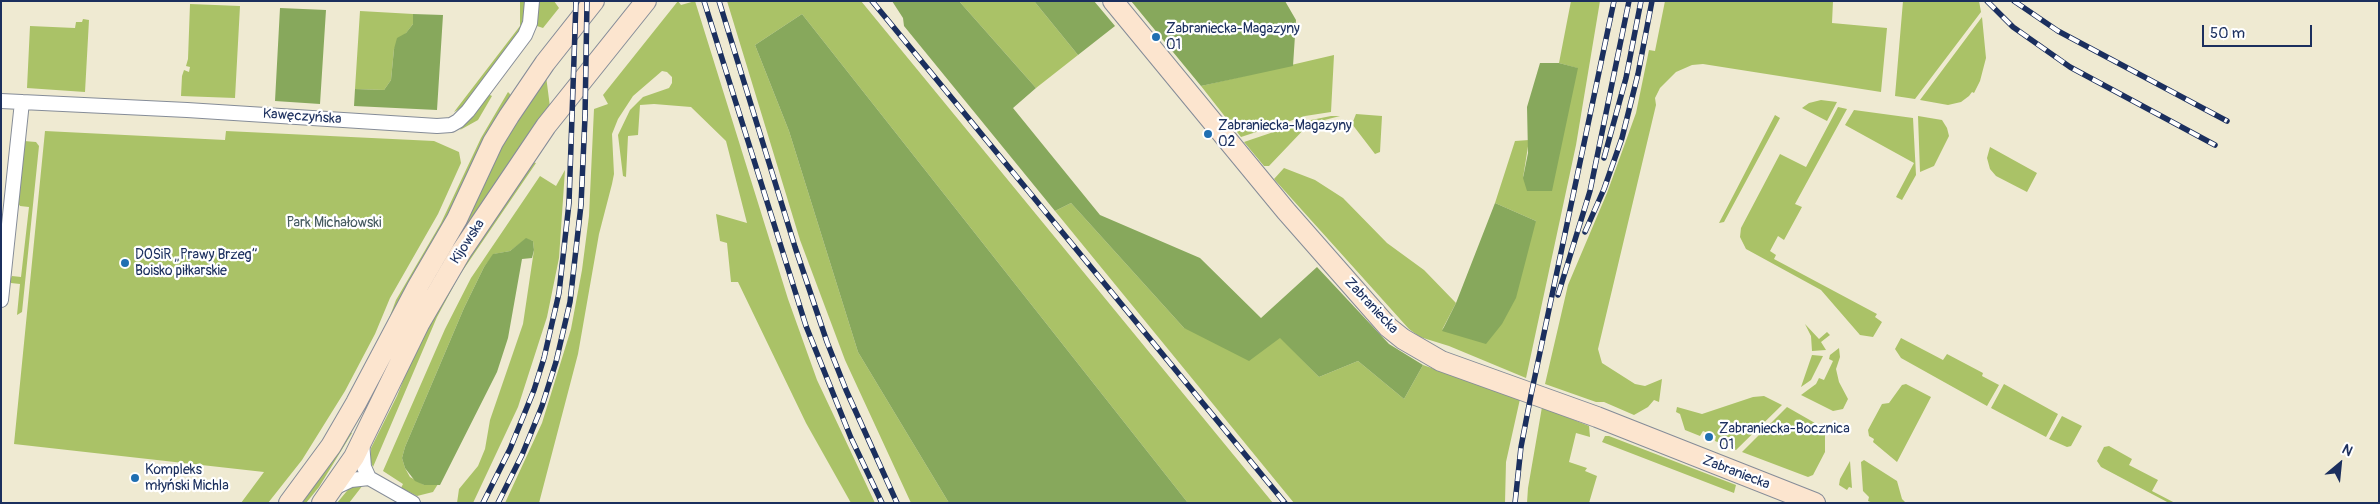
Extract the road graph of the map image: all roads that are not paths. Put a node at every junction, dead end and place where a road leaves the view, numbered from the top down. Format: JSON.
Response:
{"nodes":[{"id":1,"x":532,"y":1,"type":"edge"},
{"id":2,"x":594,"y":1,"type":"edge"},
{"id":3,"x":646,"y":1,"type":"edge"},
{"id":4,"x":1113,"y":1,"type":"edge"},
{"id":5,"x":1,"y":101,"type":"edge"},
{"id":6,"x":22,"y":102,"type":"junction"},
{"id":7,"x":1,"y":300,"type":"edge"},
{"id":8,"x":362,"y":442,"type":"junction"},
{"id":9,"x":369,"y":478,"type":"junction"},
{"id":10,"x":328,"y":495,"type":"edge"},
{"id":11,"x":289,"y":503,"type":"edge"},
{"id":12,"x":413,"y":503,"type":"edge"},
{"id":13,"x":1815,"y":503,"type":"edge"}],
"edges":[{"from":1,"to":6,"type":"street","name":"Kawęczyńska"},
{"from":2,"to":11,"type":"street","name":"Kijowska"},
{"from":3,"to":8,"type":"street","name":"Kijowska"},
{"from":4,"to":13,"type":"street","name":"Zabraniecka"},
{"from":5,"to":6,"type":"street","name":"Kawęczyńska"},
{"from":6,"to":7,"type":"street"},
{"from":8,"to":9,"type":"street"},
{"from":8,"to":10,"type":"street","name":"Kijowska"},
{"from":9,"to":10,"type":"street"},
{"from":9,"to":12,"type":"street"}]}
